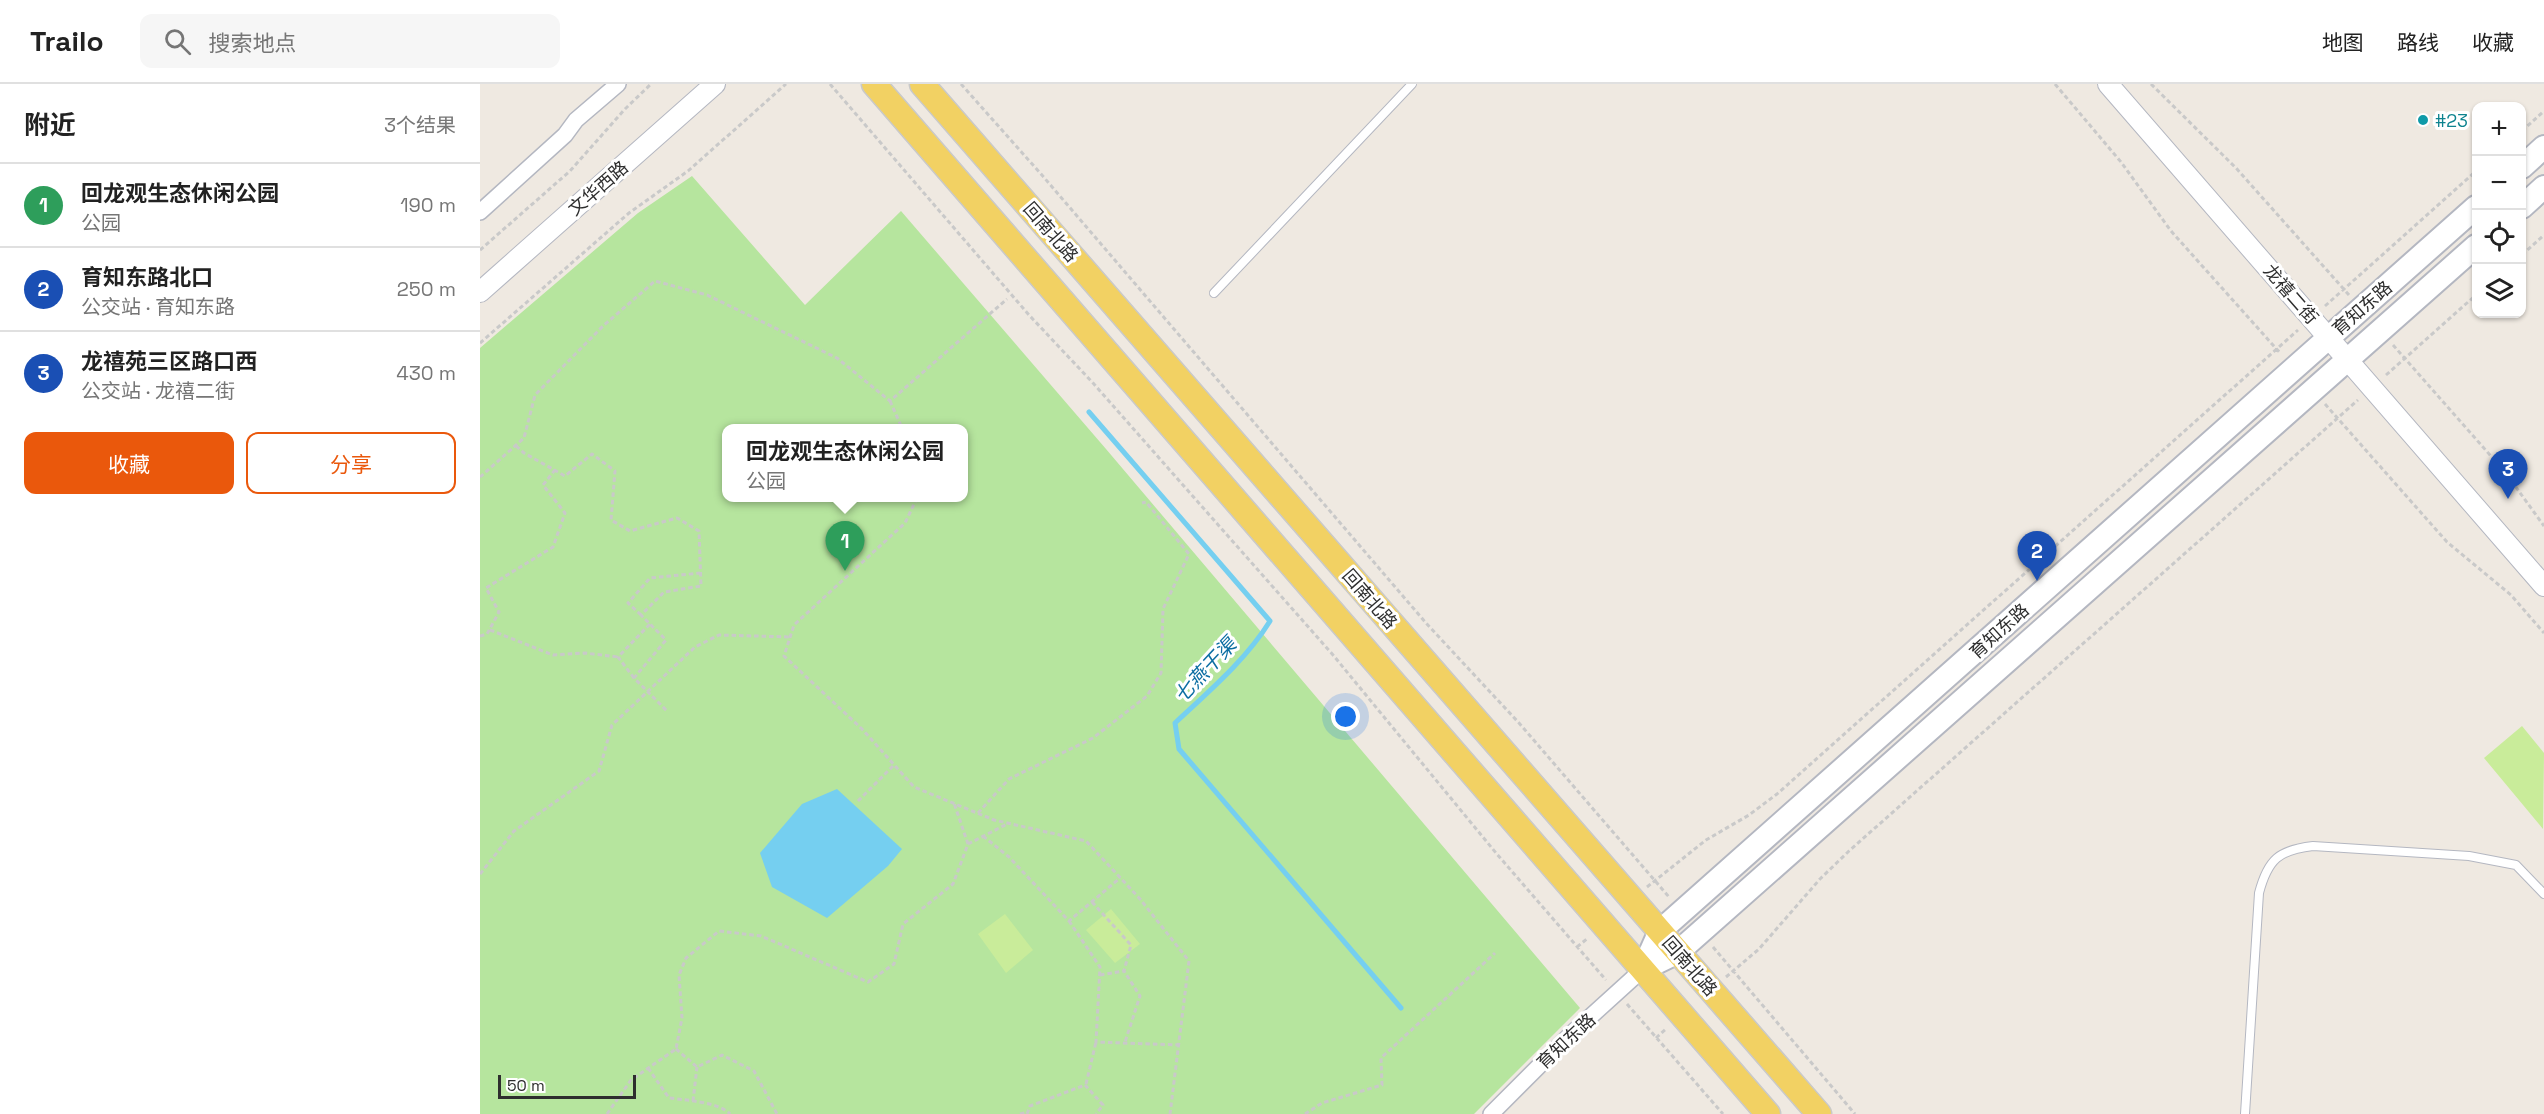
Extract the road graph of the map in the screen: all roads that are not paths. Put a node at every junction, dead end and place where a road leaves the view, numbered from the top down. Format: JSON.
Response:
{"nodes":[{"id":1,"x":618,"y":84,"type":"edge"},
{"id":2,"x":715,"y":84,"type":"edge"},
{"id":3,"x":874,"y":84,"type":"edge"},
{"id":4,"x":922,"y":84,"type":"edge"},
{"id":5,"x":1412,"y":84,"type":"edge"},
{"id":6,"x":2108,"y":84,"type":"edge"},
{"id":7,"x":2544,"y":147,"type":"edge"},
{"id":8,"x":2526,"y":163,"type":"edge"},
{"id":9,"x":2544,"y":187,"type":"edge"},
{"id":10,"x":2526,"y":203,"type":"edge"},
{"id":11,"x":2473,"y":210,"type":"edge"},
{"id":12,"x":480,"y":212,"type":"edge"},
{"id":13,"x":2472,"y":250,"type":"edge"},
{"id":14,"x":480,"y":292,"type":"edge"},
{"id":15,"x":1214,"y":293,"type":"dead end"},
{"id":16,"x":2329,"y":338,"type":"junction"},
{"id":17,"x":2348,"y":360,"type":"junction"},
{"id":18,"x":2544,"y":586,"type":"edge"},
{"id":19,"x":2544,"y":894,"type":"edge"},
{"id":20,"x":1660,"y":931,"type":"junction"},
{"id":21,"x":1678,"y":952,"type":"junction"},
{"id":22,"x":1642,"y":969,"type":"junction"},
{"id":23,"x":1491,"y":1114,"type":"edge"},
{"id":24,"x":1768,"y":1114,"type":"edge"},
{"id":25,"x":1819,"y":1114,"type":"edge"},
{"id":26,"x":2245,"y":1114,"type":"edge"}],
"edges":[{"from":1,"to":12,"type":"street"},
{"from":2,"to":14,"type":"street","name":"文华西路"},
{"from":3,"to":22,"type":"main road","name":"回南北路"},
{"from":4,"to":20,"type":"main road","name":"回南北路"},
{"from":5,"to":15,"type":"lane"},
{"from":6,"to":16,"type":"street","name":"龙禧二街"},
{"from":7,"to":8,"type":"main road"},
{"from":9,"to":10,"type":"main road"},
{"from":11,"to":16,"type":"main road","name":"育知东路"},
{"from":13,"to":17,"type":"main road","name":"育知东路"},
{"from":16,"to":17,"type":"street","name":"龙禧二街"},
{"from":16,"to":20,"type":"main road","name":"育知东路"},
{"from":17,"to":18,"type":"street","name":"龙禧二街"},
{"from":17,"to":21,"type":"main road","name":"育知东路"},
{"from":19,"to":26,"type":"lane"},
{"from":20,"to":21,"type":"main road","name":"回南北路"},
{"from":20,"to":22,"type":"main road","name":"育知东路"},
{"from":21,"to":22,"type":"main road","name":"育知东路"},
{"from":21,"to":25,"type":"main road","name":"回南北路"},
{"from":22,"to":23,"type":"street","name":"育知东路"},
{"from":22,"to":24,"type":"main road","name":"回南北路"}]}
